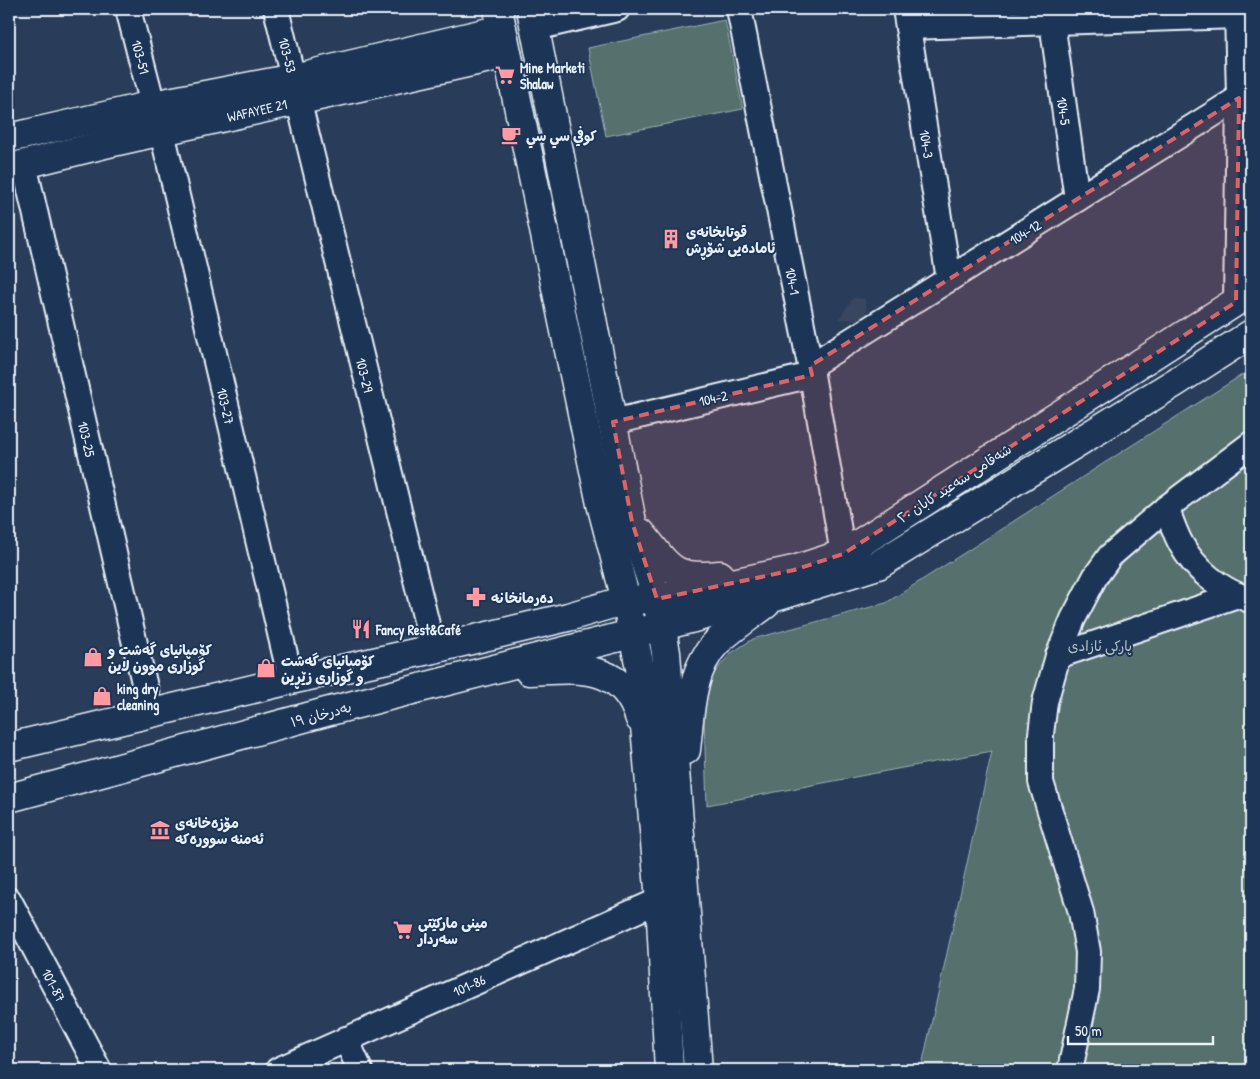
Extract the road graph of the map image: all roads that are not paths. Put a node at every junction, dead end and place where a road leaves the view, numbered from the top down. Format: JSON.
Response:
{"nodes":[{"id":1,"x":128,"y":9,"type":"edge"},
{"id":2,"x":276,"y":9,"type":"edge"},
{"id":3,"x":617,"y":9,"type":"edge"},
{"id":4,"x":739,"y":9,"type":"edge"},
{"id":5,"x":1237,"y":13,"type":"edge"},
{"id":6,"x":1110,"y":15,"type":"edge"},
{"id":7,"x":985,"y":17,"type":"edge"},
{"id":8,"x":906,"y":18,"type":"edge"},
{"id":9,"x":533,"y":19,"type":"edge"},
{"id":10,"x":1052,"y":22,"type":"junction"},
{"id":11,"x":502,"y":31,"type":"edge"},
{"id":12,"x":296,"y":89,"type":"junction"},
{"id":13,"x":1239,"y":98,"type":"junction"},
{"id":14,"x":153,"y":105,"type":"junction"},
{"id":15,"x":162,"y":132,"type":"junction"},
{"id":16,"x":10,"y":134,"type":"edge"},
{"id":17,"x":16,"y":166,"type":"edge"},
{"id":18,"x":1077,"y":200,"type":"junction"},
{"id":19,"x":949,"y":279,"type":"junction"},
{"id":20,"x":1244,"y":297,"type":"edge"},
{"id":21,"x":1251,"y":334,"type":"edge"},
{"id":22,"x":811,"y":370,"type":"junction"},
{"id":23,"x":613,"y":422,"type":"junction"},
{"id":24,"x":1251,"y":444,"type":"edge"},
{"id":25,"x":601,"y":504,"type":"junction"},
{"id":26,"x":1166,"y":508,"type":"junction"},
{"id":27,"x":632,"y":522,"type":"junction"},
{"id":28,"x":843,"y":554,"type":"junction"},
{"id":29,"x":794,"y":570,"type":"junction"},
{"id":30,"x":776,"y":597,"type":"junction"},
{"id":31,"x":1244,"y":598,"type":"edge"},
{"id":32,"x":626,"y":600,"type":"junction"},
{"id":33,"x":657,"y":600,"type":"junction"},
{"id":34,"x":568,"y":617,"type":"junction"},
{"id":35,"x":662,"y":626,"type":"junction"},
{"id":36,"x":633,"y":632,"type":"junction"},
{"id":37,"x":433,"y":649,"type":"junction"},
{"id":38,"x":1058,"y":656,"type":"junction"},
{"id":39,"x":483,"y":672,"type":"junction"},
{"id":40,"x":291,"y":680,"type":"junction"},
{"id":41,"x":151,"y":713,"type":"junction"},
{"id":42,"x":646,"y":738,"type":"junction"},
{"id":43,"x":9,"y":746,"type":"edge"},
{"id":44,"x":9,"y":798,"type":"edge"},
{"id":45,"x":678,"y":811,"type":"junction"},
{"id":46,"x":9,"y":900,"type":"edge"},
{"id":47,"x":660,"y":900,"type":"junction"},
{"id":48,"x":346,"y":1039,"type":"junction"},
{"id":49,"x":99,"y":1070,"type":"edge"},
{"id":50,"x":278,"y":1070,"type":"edge"},
{"id":51,"x":360,"y":1070,"type":"edge"},
{"id":52,"x":669,"y":1070,"type":"edge"},
{"id":53,"x":698,"y":1070,"type":"edge"},
{"id":54,"x":1070,"y":1070,"type":"edge"}],
"edges":[{"from":1,"to":14,"type":"street","name":"103-51"},
{"from":2,"to":12,"type":"street","name":"103-53"},
{"from":3,"to":9,"type":"street"},
{"from":4,"to":22,"type":"street","name":"104-1"},
{"from":5,"to":6,"type":"street"},
{"from":5,"to":13,"type":"street"},
{"from":6,"to":10,"type":"street"},
{"from":7,"to":8,"type":"street"},
{"from":7,"to":10,"type":"street"},
{"from":8,"to":19,"type":"street","name":"104-3"},
{"from":9,"to":23,"type":"main road"},
{"from":10,"to":18,"type":"street","name":"104-5"},
{"from":11,"to":12,"type":"main road","name":"WAFAYEE 21"},
{"from":11,"to":25,"type":"main road"},
{"from":12,"to":14,"type":"main road","name":"WAFAYEE 21"},
{"from":12,"to":15,"type":"main road","name":"WAFAYEE 21"},
{"from":12,"to":37,"type":"street","name":"103-29"},
{"from":13,"to":18,"type":"street","name":"104-12"},
{"from":13,"to":20,"type":"street"},
{"from":14,"to":16,"type":"main road","name":"WAFAYEE 21"},
{"from":15,"to":17,"type":"main road","name":"WAFAYEE 21"},
{"from":15,"to":40,"type":"street","name":"103-27"},
{"from":17,"to":41,"type":"street","name":"103-25"},
{"from":18,"to":19,"type":"street","name":"104-12"},
{"from":19,"to":22,"type":"street","name":"104-12"},
{"from":20,"to":28,"type":"main road","name":"شەقامی سەعید کابان ٢٠"},
{"from":21,"to":30,"type":"main road","name":"شەقامی سەعید کابان ٢٠"},
{"from":22,"to":23,"type":"street","name":"104-2"},
{"from":22,"to":28,"type":"street","name":"104-1"},
{"from":23,"to":27,"type":"main road"},
{"from":24,"to":26,"type":"street"},
{"from":25,"to":32,"type":"main road"},
{"from":25,"to":34,"type":"main road"},
{"from":26,"to":31,"type":"street"},
{"from":26,"to":38,"type":"street"},
{"from":27,"to":29,"type":"main road"},
{"from":27,"to":33,"type":"main road"},
{"from":28,"to":29,"type":"main road","name":"شەقامی سەعید کابان ٢٠"},
{"from":29,"to":33,"type":"main road","name":"شەقامی سەعید کابان ٢٠"},
{"from":30,"to":35,"type":"main road","name":"شەقامی سەعید کابان ٢٠"},
{"from":30,"to":45,"type":"main road"},
{"from":31,"to":38,"type":"street"},
{"from":32,"to":33,"type":"main road","name":"شەقامی سەعید کابان ٢٠"},
{"from":32,"to":34,"type":"main road"},
{"from":32,"to":36,"type":"main road"},
{"from":33,"to":35,"type":"main road"},
{"from":34,"to":37,"type":"main road"},
{"from":35,"to":36,"type":"main road","name":"شەقامی سەعید کابان ٢٠"},
{"from":35,"to":45,"type":"main road"},
{"from":36,"to":39,"type":"main road","name":"بەدرخان ١٩"},
{"from":36,"to":42,"type":"main road"},
{"from":37,"to":40,"type":"main road"},
{"from":38,"to":54,"type":"street"},
{"from":39,"to":42,"type":"main road"},
{"from":39,"to":44,"type":"main road","name":"بەدرخان ١٩"},
{"from":40,"to":41,"type":"main road"},
{"from":41,"to":43,"type":"main road"},
{"from":42,"to":47,"type":"main road"},
{"from":45,"to":53,"type":"main road"},
{"from":46,"to":49,"type":"street","name":"101-87"},
{"from":47,"to":48,"type":"street","name":"101-86"},
{"from":47,"to":52,"type":"main road"},
{"from":48,"to":50,"type":"street","name":"101-86"},
{"from":48,"to":51,"type":"street"}]}
